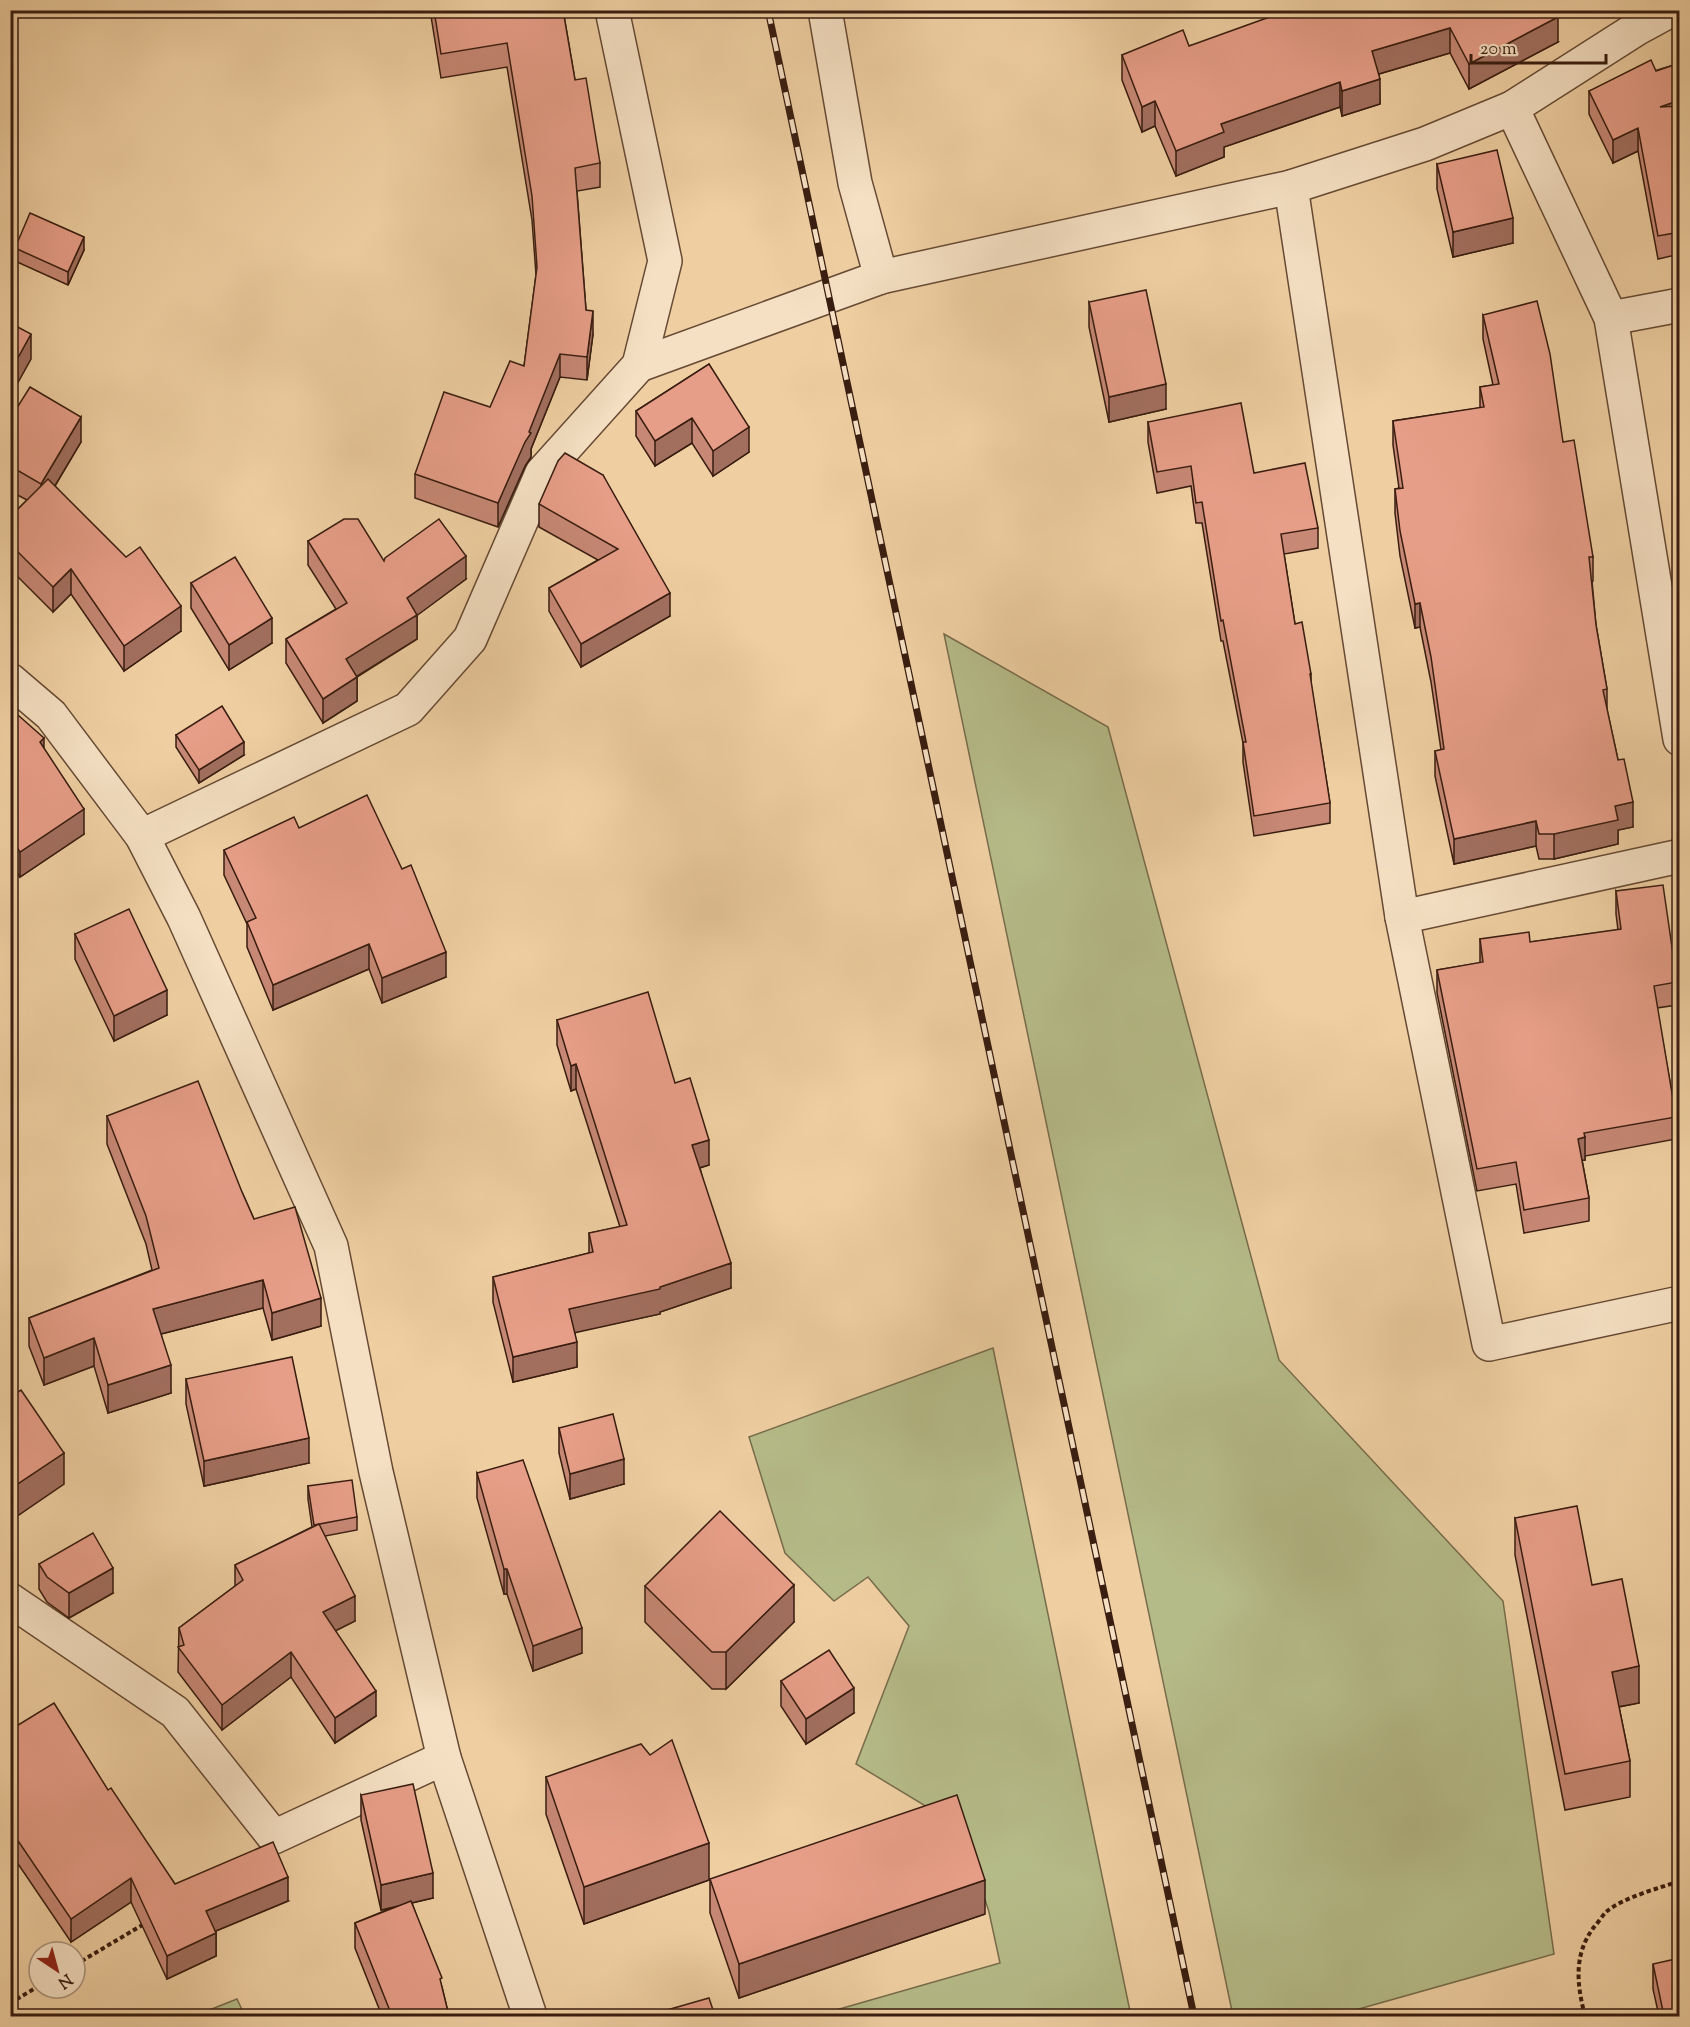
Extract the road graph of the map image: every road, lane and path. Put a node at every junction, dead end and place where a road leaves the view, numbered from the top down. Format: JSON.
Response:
{"nodes":[{"id":1,"x":612,"y":10,"type":"edge"},
{"id":2,"x":825,"y":10,"type":"edge"},
{"id":3,"x":1671,"y":10,"type":"edge"},
{"id":4,"x":1512,"y":108,"type":"junction"},
{"id":5,"x":1291,"y":187,"type":"junction"},
{"id":6,"x":881,"y":277,"type":"junction"},
{"id":7,"x":1680,"y":305,"type":"edge"},
{"id":8,"x":1611,"y":318,"type":"junction"},
{"id":9,"x":639,"y":364,"type":"junction"},
{"id":10,"x":10,"y":680,"type":"edge"},
{"id":11,"x":1680,"y":739,"type":"edge"},
{"id":12,"x":142,"y":836,"type":"junction"},
{"id":13,"x":1680,"y":856,"type":"edge"},
{"id":14,"x":1402,"y":917,"type":"junction"},
{"id":15,"x":1680,"y":1303,"type":"edge"},
{"id":16,"x":10,"y":1600,"type":"edge"},
{"id":17,"x":444,"y":1758,"type":"junction"},
{"id":18,"x":1680,"y":1881,"type":"edge"},
{"id":19,"x":150,"y":1919,"type":"edge"},
{"id":20,"x":87,"y":1958,"type":"edge"},
{"id":21,"x":27,"y":1993,"type":"edge"},
{"id":22,"x":10,"y":2003,"type":"edge"},
{"id":23,"x":530,"y":2016,"type":"edge"},
{"id":24,"x":1585,"y":2016,"type":"edge"}],
"edges":[{"from":1,"to":9,"type":"street"},
{"from":2,"to":6,"type":"street"},
{"from":3,"to":4,"type":"street"},
{"from":4,"to":5,"type":"street"},
{"from":4,"to":8,"type":"street"},
{"from":5,"to":6,"type":"street"},
{"from":5,"to":14,"type":"street"},
{"from":6,"to":9,"type":"street"},
{"from":7,"to":8,"type":"street"},
{"from":8,"to":11,"type":"street"},
{"from":9,"to":12,"type":"street"},
{"from":10,"to":12,"type":"street"},
{"from":12,"to":17,"type":"street"},
{"from":13,"to":14,"type":"street"},
{"from":14,"to":15,"type":"street"},
{"from":16,"to":17,"type":"street"},
{"from":17,"to":23,"type":"street"},
{"from":18,"to":24,"type":"path"},
{"from":19,"to":20,"type":"path"},
{"from":21,"to":22,"type":"path"}]}
